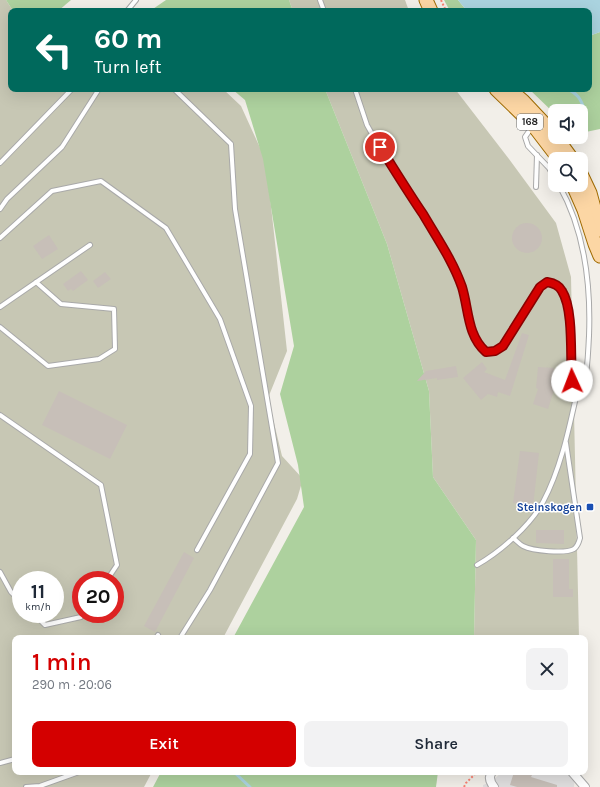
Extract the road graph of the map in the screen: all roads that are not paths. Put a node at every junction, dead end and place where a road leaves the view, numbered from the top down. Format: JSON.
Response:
{"nodes":[{"id":1,"x":136,"y":0,"type":"edge"},
{"id":2,"x":129,"y":8,"type":"edge"},
{"id":3,"x":69,"y":92,"type":"edge"},
{"id":4,"x":97,"y":92,"type":"edge"},
{"id":5,"x":177,"y":92,"type":"edge"},
{"id":6,"x":356,"y":92,"type":"edge"},
{"id":7,"x":500,"y":92,"type":"edge"},
{"id":8,"x":512,"y":92,"type":"edge"},
{"id":9,"x":537,"y":122,"type":"junction"},
{"id":10,"x":548,"y":130,"type":"edge"},
{"id":11,"x":555,"y":152,"type":"edge"},
{"id":12,"x":537,"y":154,"type":"junction"},
{"id":13,"x":0,"y":163,"type":"edge"},
{"id":14,"x":548,"y":167,"type":"edge"},
{"id":15,"x":536,"y":187,"type":"dead end"},
{"id":16,"x":588,"y":189,"type":"edge"},
{"id":17,"x":562,"y":192,"type":"edge"},
{"id":18,"x":576,"y":192,"type":"edge"},
{"id":19,"x":0,"y":209,"type":"edge"},
{"id":20,"x":600,"y":230,"type":"edge"},
{"id":21,"x":0,"y":238,"type":"edge"},
{"id":22,"x":90,"y":245,"type":"dead end"},
{"id":23,"x":600,"y":256,"type":"edge"},
{"id":24,"x":36,"y":282,"type":"junction"},
{"id":25,"x":0,"y":307,"type":"edge"},
{"id":26,"x":0,"y":327,"type":"edge"},
{"id":27,"x":576,"y":397,"type":"junction"},
{"id":28,"x":0,"y":414,"type":"edge"},
{"id":29,"x":566,"y":442,"type":"junction"},
{"id":30,"x":513,"y":538,"type":"junction"},
{"id":31,"x":197,"y":550,"type":"dead end"},
{"id":32,"x":477,"y":565,"type":"dead end"},
{"id":33,"x":113,"y":571,"type":"edge"},
{"id":34,"x":0,"y":572,"type":"edge"},
{"id":35,"x":12,"y":593,"type":"edge"},
{"id":36,"x":43,"y":623,"type":"edge"},
{"id":37,"x":53,"y":623,"type":"edge"},
{"id":38,"x":182,"y":635,"type":"edge"},
{"id":39,"x":12,"y":760,"type":"edge"},
{"id":40,"x":0,"y":763,"type":"edge"},
{"id":41,"x":71,"y":775,"type":"edge"},
{"id":42,"x":490,"y":775,"type":"edge"},
{"id":43,"x":575,"y":775,"type":"edge"},
{"id":44,"x":26,"y":787,"type":"edge"},
{"id":45,"x":494,"y":787,"type":"edge"},
{"id":46,"x":585,"y":787,"type":"edge"}],
"edges":[{"from":1,"to":2,"type":"lane"},
{"from":3,"to":13,"type":"lane"},
{"from":4,"to":19,"type":"lane"},
{"from":5,"to":38,"type":"lane"},
{"from":6,"to":27,"type":"lane"},
{"from":7,"to":9,"type":"main road","number":"168"},
{"from":8,"to":9,"type":"main road","number":"168"},
{"from":9,"to":10,"type":"main road","number":"168"},
{"from":9,"to":11,"type":"main road","number":"168"},
{"from":9,"to":12,"type":"lane"},
{"from":12,"to":14,"type":"lane"},
{"from":12,"to":15,"type":"lane"},
{"from":16,"to":20,"type":"main road"},
{"from":17,"to":27,"type":"lane"},
{"from":18,"to":23,"type":"main road"},
{"from":21,"to":31,"type":"lane"},
{"from":22,"to":24,"type":"lane"},
{"from":24,"to":25,"type":"lane"},
{"from":24,"to":26,"type":"lane"},
{"from":27,"to":29,"type":"lane"},
{"from":28,"to":33,"type":"lane"},
{"from":29,"to":30,"type":"lane"},
{"from":29,"to":30,"type":"lane"},
{"from":30,"to":32,"type":"lane"},
{"from":34,"to":35,"type":"lane"},
{"from":36,"to":37,"type":"lane"},
{"from":39,"to":40,"type":"lane"},
{"from":41,"to":44,"type":"lane"},
{"from":42,"to":45,"type":"street"},
{"from":43,"to":46,"type":"street"}]}
